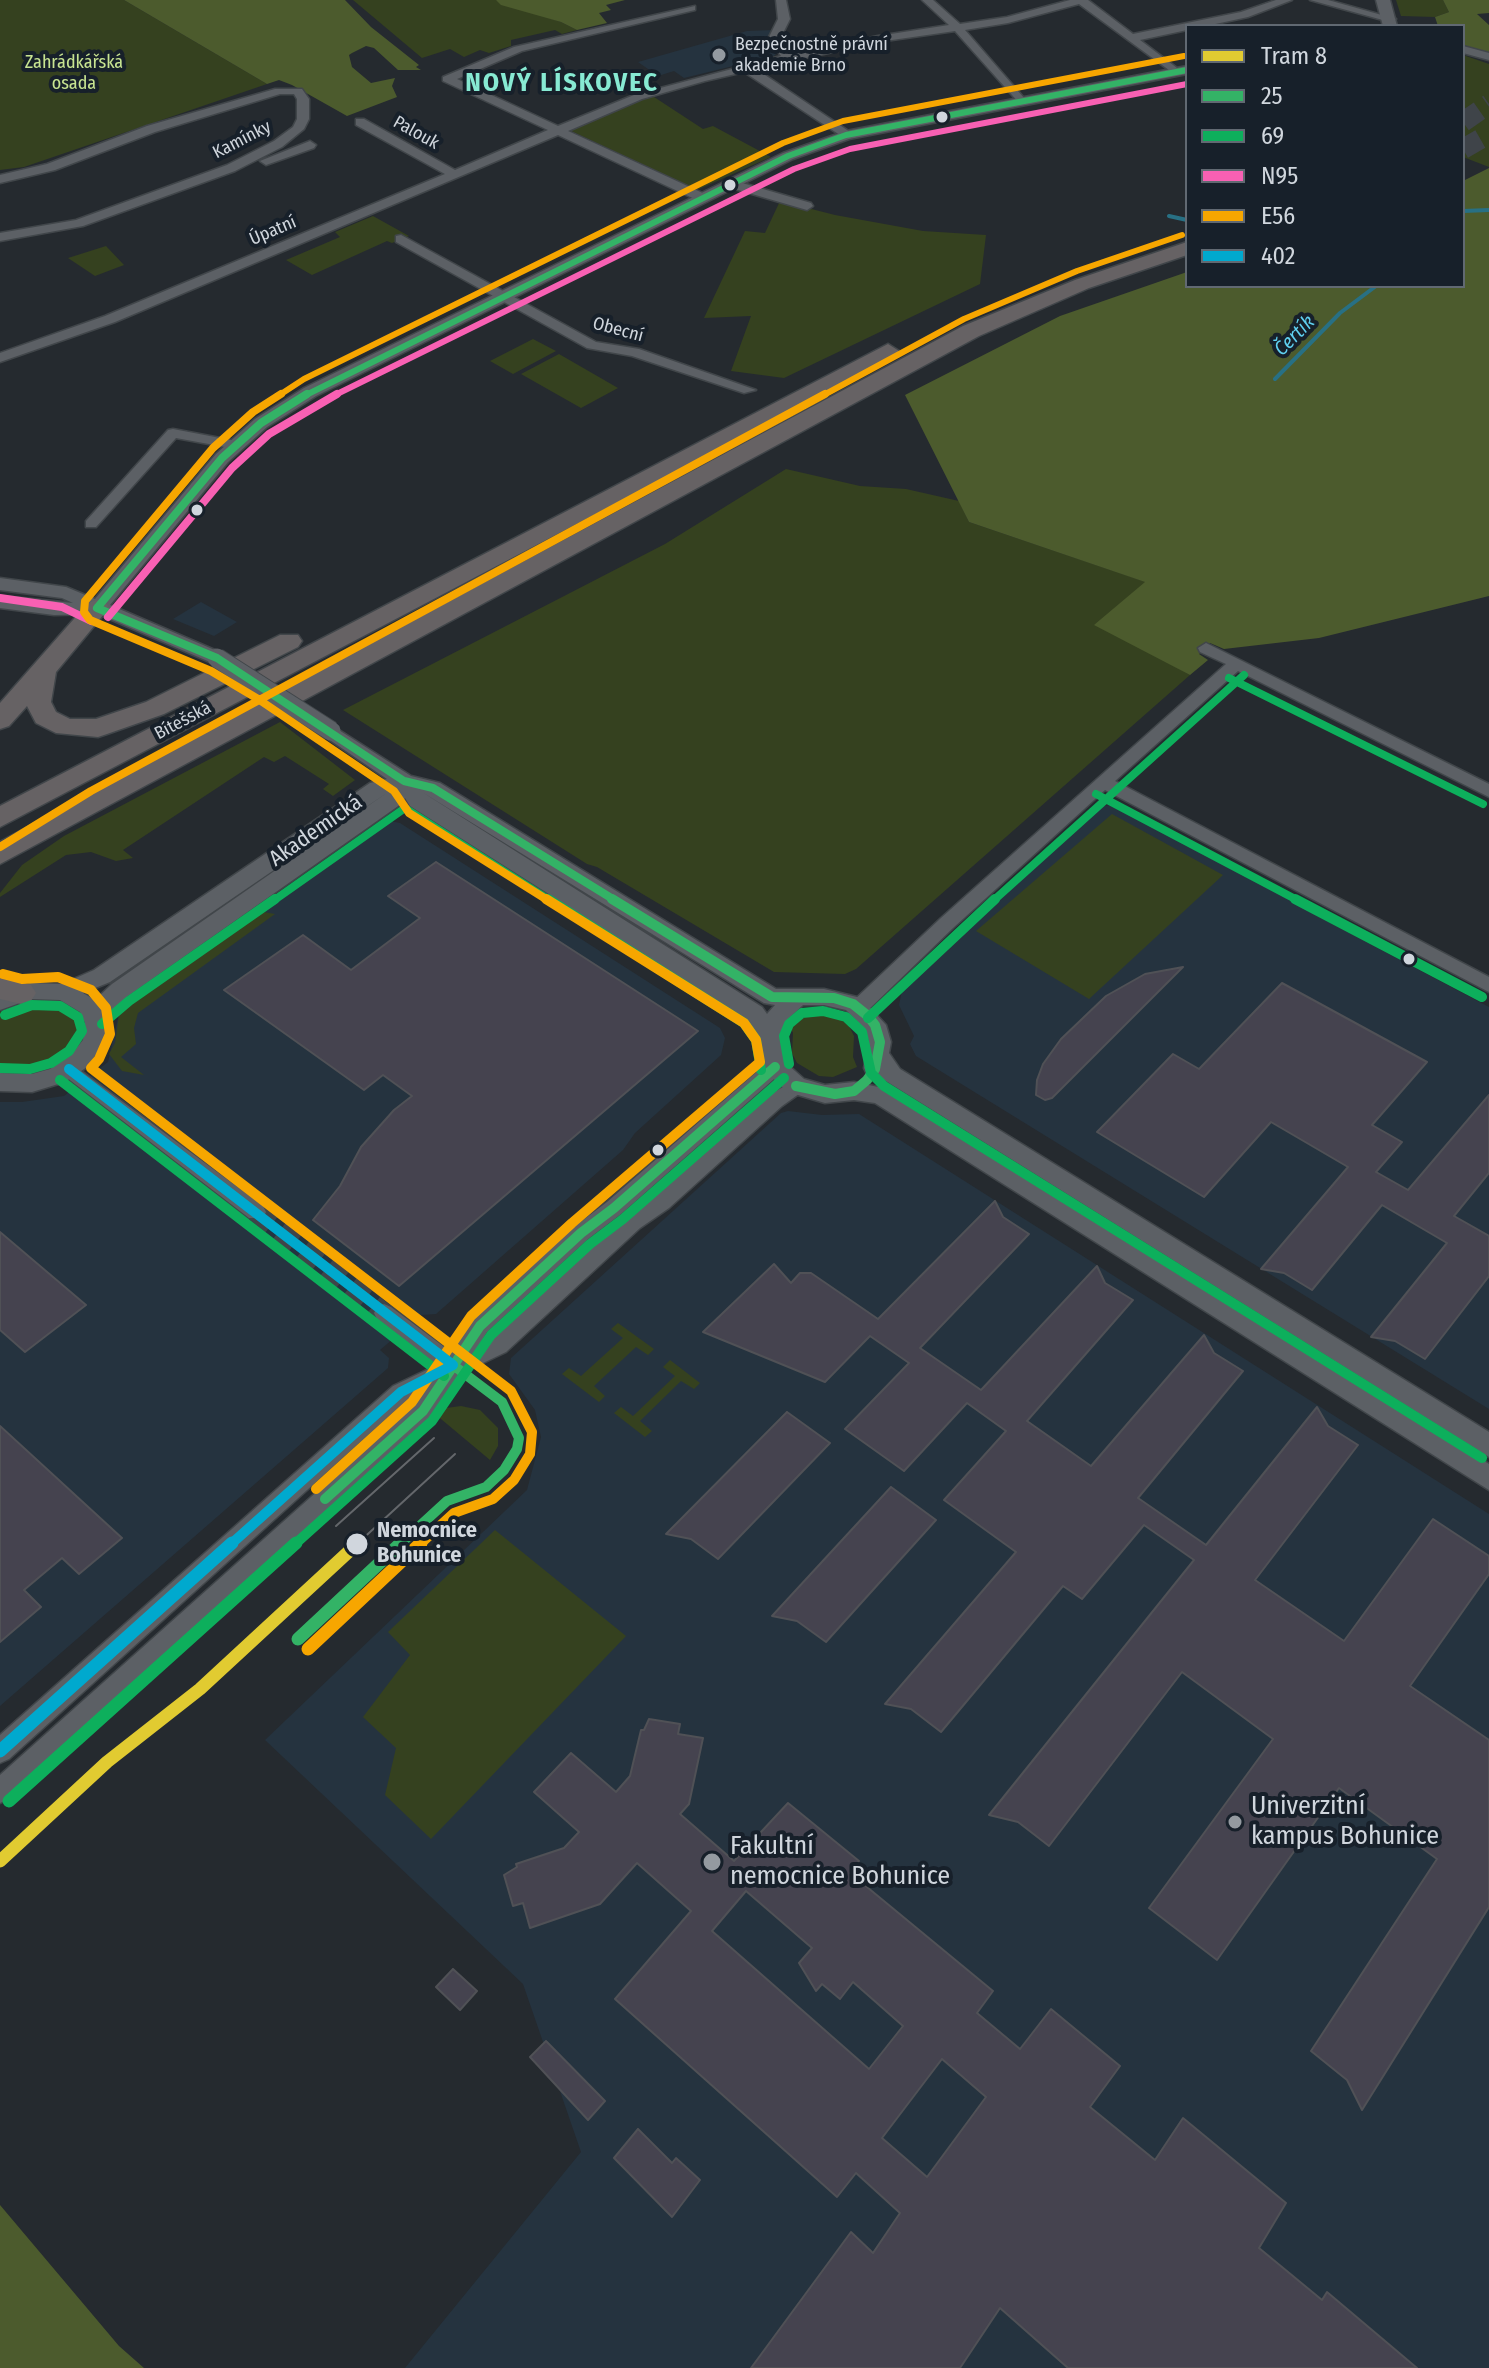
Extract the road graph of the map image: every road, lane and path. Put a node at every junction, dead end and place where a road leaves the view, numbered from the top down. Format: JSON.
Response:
{"nodes":[{"id":1,"x":781,"y":0,"type":"edge"},
{"id":2,"x":927,"y":0,"type":"edge"},
{"id":3,"x":1082,"y":0,"type":"edge"},
{"id":4,"x":1287,"y":0,"type":"edge"},
{"id":5,"x":1315,"y":0,"type":"edge"},
{"id":6,"x":1383,"y":0,"type":"edge"},
{"id":7,"x":1341,"y":4,"type":"edge"},
{"id":8,"x":691,"y":8,"type":"dead end"},
{"id":9,"x":1390,"y":22,"type":"edge"},
{"id":10,"x":1198,"y":24,"type":"edge"},
{"id":11,"x":1185,"y":27,"type":"edge"},
{"id":12,"x":958,"y":28,"type":"junction"},
{"id":13,"x":1131,"y":38,"type":"junction"},
{"id":14,"x":1465,"y":50,"type":"edge"},
{"id":15,"x":1489,"y":57,"type":"edge"},
{"id":16,"x":788,"y":58,"type":"junction"},
{"id":17,"x":745,"y":67,"type":"junction"},
{"id":18,"x":1180,"y":70,"type":"edge"},
{"id":19,"x":1020,"y":100,"type":"junction"},
{"id":20,"x":360,"y":122,"type":"dead end"},
{"id":21,"x":557,"y":131,"type":"junction"},
{"id":22,"x":846,"y":135,"type":"junction"},
{"id":23,"x":310,"y":145,"type":"dead end"},
{"id":24,"x":231,"y":168,"type":"junction"},
{"id":25,"x":454,"y":174,"type":"junction"},
{"id":26,"x":0,"y":179,"type":"edge"},
{"id":27,"x":732,"y":184,"type":"junction"},
{"id":28,"x":703,"y":198,"type":"junction"},
{"id":29,"x":807,"y":206,"type":"dead end"},
{"id":30,"x":1185,"y":230,"type":"edge"},
{"id":31,"x":0,"y":237,"type":"edge"},
{"id":32,"x":401,"y":239,"type":"dead end"},
{"id":33,"x":1185,"y":249,"type":"edge"},
{"id":34,"x":503,"y":297,"type":"junction"},
{"id":35,"x":0,"y":358,"type":"edge"},
{"id":36,"x":749,"y":390,"type":"dead end"},
{"id":37,"x":236,"y":445,"type":"junction"},
{"id":38,"x":577,"y":513,"type":"junction"},
{"id":39,"x":91,"y":524,"type":"dead end"},
{"id":40,"x":0,"y":584,"type":"edge"},
{"id":41,"x":0,"y":602,"type":"edge"},
{"id":42,"x":97,"y":608,"type":"junction"},
{"id":43,"x":1206,"y":648,"type":"dead end"},
{"id":44,"x":1235,"y":665,"type":"junction"},
{"id":45,"x":43,"y":672,"type":"junction"},
{"id":46,"x":0,"y":720,"type":"edge"},
{"id":47,"x":404,"y":781,"type":"junction"},
{"id":48,"x":1103,"y":782,"type":"junction"},
{"id":49,"x":1489,"y":791,"type":"edge"},
{"id":50,"x":98,"y":803,"type":"junction"},
{"id":51,"x":0,"y":818,"type":"edge"},
{"id":52,"x":0,"y":854,"type":"edge"},
{"id":53,"x":0,"y":863,"type":"edge"},
{"id":54,"x":1489,"y":985,"type":"edge"},
{"id":55,"x":64,"y":992,"type":"junction"},
{"id":56,"x":7,"y":994,"type":"edge"},
{"id":57,"x":796,"y":999,"type":"junction"},
{"id":58,"x":858,"y":1008,"type":"junction"},
{"id":59,"x":93,"y":1014,"type":"junction"},
{"id":60,"x":769,"y":1034,"type":"junction"},
{"id":61,"x":879,"y":1055,"type":"junction"},
{"id":62,"x":775,"y":1067,"type":"junction"},
{"id":63,"x":69,"y":1069,"type":"junction"},
{"id":64,"x":0,"y":1082,"type":"edge"},
{"id":65,"x":796,"y":1086,"type":"junction"},
{"id":66,"x":854,"y":1091,"type":"junction"},
{"id":67,"x":256,"y":1212,"type":"tunnel mouth"},
{"id":68,"x":384,"y":1313,"type":"tunnel mouth"},
{"id":69,"x":453,"y":1365,"type":"junction"},
{"id":70,"x":1489,"y":1446,"type":"edge"},
{"id":71,"x":1489,"y":1478,"type":"edge"},
{"id":72,"x":0,"y":1751,"type":"edge"},
{"id":73,"x":0,"y":1791,"type":"edge"}],
"edges":[{"from":1,"to":16,"type":"street"},
{"from":2,"to":12,"type":"street"},
{"from":3,"to":12,"type":"street","name":"Úpatní"},
{"from":3,"to":13,"type":"street"},
{"from":4,"to":10,"type":"street"},
{"from":5,"to":7,"type":"street"},
{"from":6,"to":9,"type":"street"},
{"from":7,"to":9,"type":"street"},
{"from":8,"to":21,"type":"street"},
{"from":11,"to":13,"type":"street"},
{"from":12,"to":16,"type":"street","name":"Úpatní"},
{"from":12,"to":19,"type":"street"},
{"from":13,"to":18,"type":"street"},
{"from":14,"to":15,"type":"street"},
{"from":16,"to":17,"type":"street","name":"Úpatní"},
{"from":17,"to":21,"type":"street","name":"Úpatní"},
{"from":17,"to":22,"type":"street"},
{"from":18,"to":19,"type":"street"},
{"from":19,"to":22,"type":"street"},
{"from":20,"to":25,"type":"street","name":"Palouk"},
{"from":21,"to":25,"type":"street","name":"Úpatní"},
{"from":21,"to":28,"type":"street"},
{"from":22,"to":27,"type":"street"},
{"from":23,"to":24,"type":"street"},
{"from":24,"to":26,"type":"street","name":"Kamínky"},
{"from":24,"to":31,"type":"street","name":"Kamínky"},
{"from":25,"to":35,"type":"street","name":"Úpatní"},
{"from":27,"to":28,"type":"street"},
{"from":27,"to":29,"type":"street"},
{"from":28,"to":34,"type":"street"},
{"from":30,"to":38,"type":"highway","name":"Bítešská"},
{"from":32,"to":34,"type":"street","name":"Obecní"},
{"from":33,"to":50,"type":"highway","name":"Bítešská"},
{"from":34,"to":36,"type":"street","name":"Obecní"},
{"from":34,"to":37,"type":"street"},
{"from":37,"to":39,"type":"street"},
{"from":37,"to":42,"type":"street"},
{"from":38,"to":45,"type":"highway"},
{"from":38,"to":51,"type":"highway","name":"Bítešská"},
{"from":40,"to":42,"type":"street"},
{"from":41,"to":42,"type":"street"},
{"from":42,"to":45,"type":"highway"},
{"from":42,"to":47,"type":"street","bridge":true},
{"from":43,"to":44,"type":"street"},
{"from":44,"to":48,"type":"street"},
{"from":44,"to":49,"type":"street"},
{"from":45,"to":46,"type":"highway"},
{"from":47,"to":55,"type":"street","name":"Akademická"},
{"from":47,"to":57,"type":"street"},
{"from":47,"to":59,"type":"street","name":"Akademická"},
{"from":47,"to":60,"type":"street"},
{"from":48,"to":54,"type":"street"},
{"from":48,"to":58,"type":"street"},
{"from":50,"to":52,"type":"highway","name":"Bítešská"},
{"from":50,"to":53,"type":"highway"},
{"from":55,"to":56,"type":"street","name":"Akademická"},
{"from":55,"to":59,"type":"street"},
{"from":57,"to":58,"type":"street"},
{"from":57,"to":60,"type":"street"},
{"from":58,"to":61,"type":"street"},
{"from":59,"to":63,"type":"street"},
{"from":60,"to":62,"type":"street"},
{"from":61,"to":66,"type":"street"},
{"from":61,"to":70,"type":"street"},
{"from":62,"to":65,"type":"street"},
{"from":62,"to":69,"type":"street"},
{"from":63,"to":64,"type":"street"},
{"from":63,"to":67,"type":"street"},
{"from":65,"to":66,"type":"street"},
{"from":65,"to":69,"type":"street"},
{"from":66,"to":71,"type":"street"},
{"from":68,"to":69,"type":"street"},
{"from":69,"to":72,"type":"street"},
{"from":69,"to":73,"type":"street"}]}
